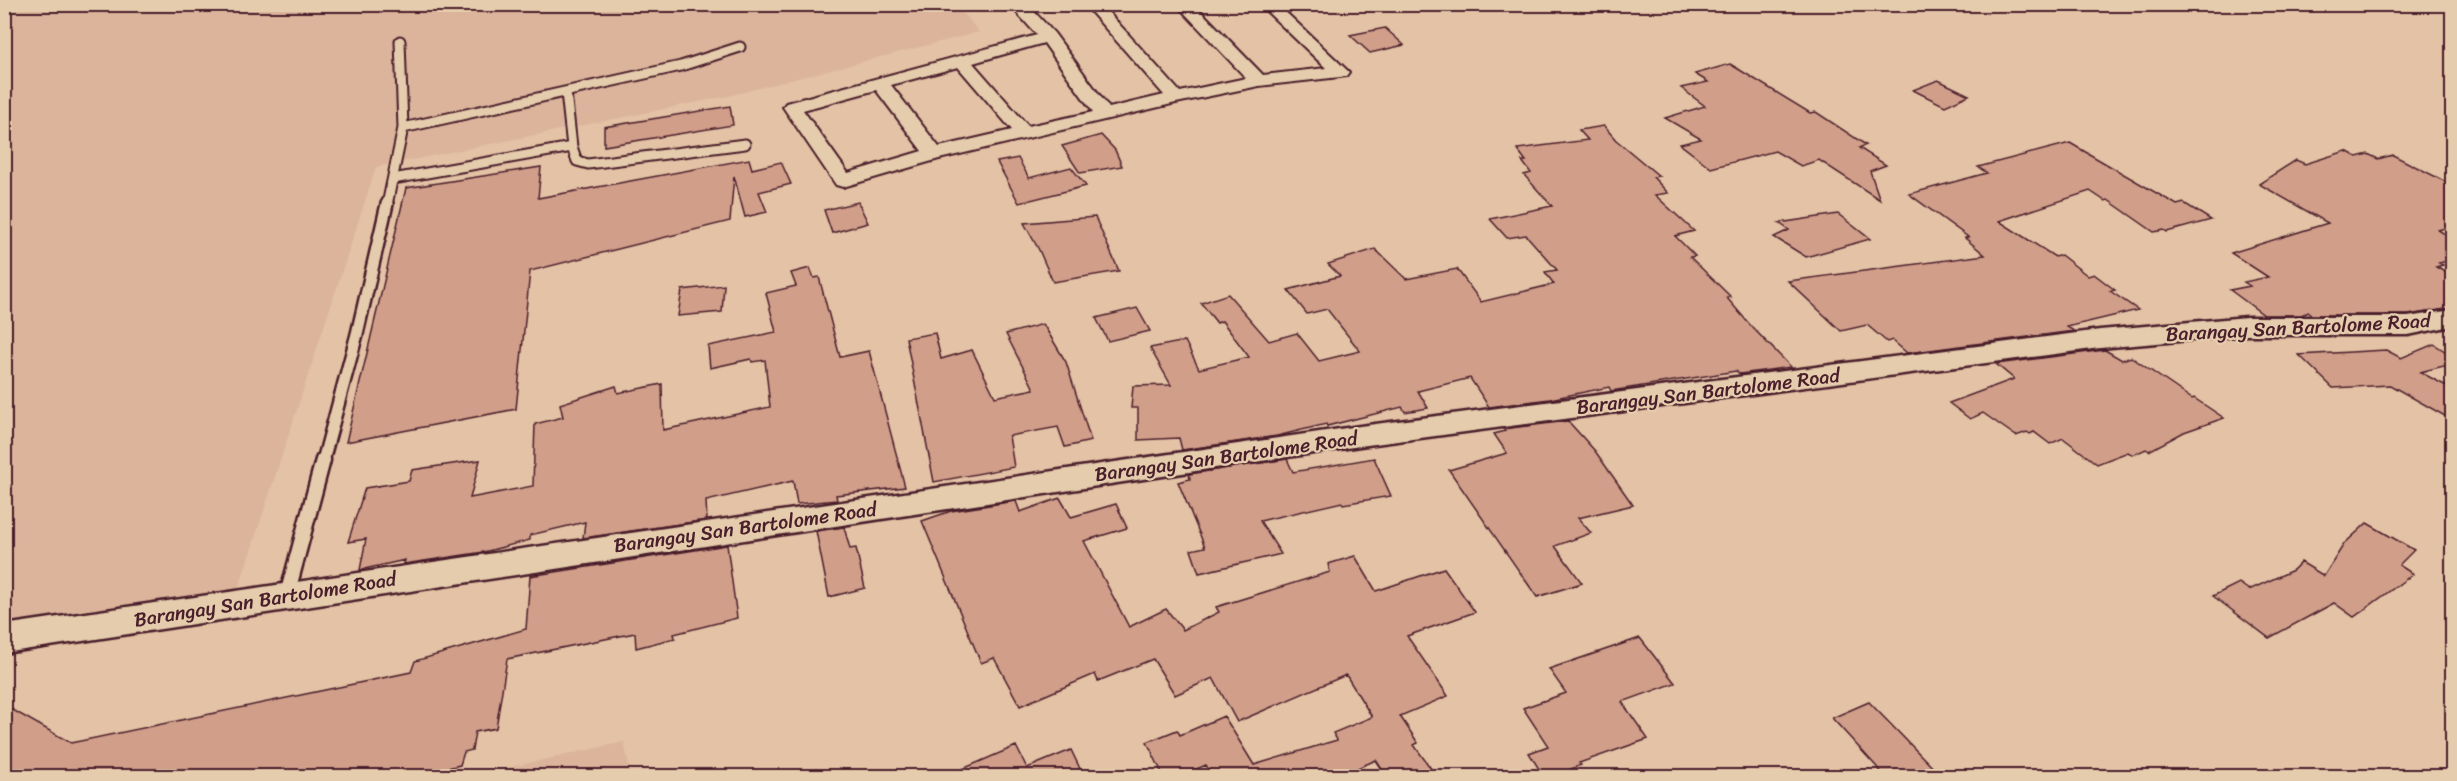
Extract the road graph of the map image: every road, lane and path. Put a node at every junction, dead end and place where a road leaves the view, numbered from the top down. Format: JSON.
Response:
{"nodes":[{"id":1,"x":1017,"y":4,"type":"edge"},
{"id":2,"x":1092,"y":4,"type":"edge"},
{"id":3,"x":1268,"y":4,"type":"edge"},
{"id":4,"x":1191,"y":5,"type":"edge"},
{"id":5,"x":1048,"y":36,"type":"junction"},
{"id":6,"x":400,"y":41,"type":"dead end"},
{"id":7,"x":740,"y":47,"type":"dead end"},
{"id":8,"x":961,"y":60,"type":"junction"},
{"id":9,"x":1259,"y":81,"type":"junction"},
{"id":10,"x":881,"y":84,"type":"junction"},
{"id":11,"x":566,"y":92,"type":"junction"},
{"id":12,"x":1176,"y":98,"type":"junction"},
{"id":13,"x":1104,"y":114,"type":"junction"},
{"id":14,"x":403,"y":128,"type":"junction"},
{"id":15,"x":1024,"y":134,"type":"junction"},
{"id":16,"x":745,"y":144,"type":"dead end"},
{"id":17,"x":572,"y":147,"type":"junction"},
{"id":18,"x":934,"y":154,"type":"junction"},
{"id":19,"x":393,"y":179,"type":"junction"},
{"id":20,"x":2452,"y":318,"type":"edge"},
{"id":21,"x":287,"y":595,"type":"junction"},
{"id":22,"x":4,"y":639,"type":"edge"}],
"edges":[{"from":1,"to":5,"type":"street"},
{"from":2,"to":12,"type":"street"},
{"from":3,"to":9,"type":"street"},
{"from":4,"to":9,"type":"street"},
{"from":5,"to":8,"type":"street"},
{"from":5,"to":13,"type":"street"},
{"from":6,"to":14,"type":"lane"},
{"from":7,"to":11,"type":"lane"},
{"from":8,"to":10,"type":"street"},
{"from":8,"to":15,"type":"street"},
{"from":9,"to":12,"type":"street"},
{"from":10,"to":18,"type":"street"},
{"from":10,"to":18,"type":"street"},
{"from":11,"to":14,"type":"lane"},
{"from":11,"to":17,"type":"lane"},
{"from":12,"to":13,"type":"street"},
{"from":13,"to":15,"type":"street"},
{"from":14,"to":19,"type":"lane"},
{"from":15,"to":18,"type":"street"},
{"from":16,"to":17,"type":"lane"},
{"from":17,"to":19,"type":"lane"},
{"from":19,"to":21,"type":"lane"},
{"from":20,"to":21,"type":"street","name":"Barangay San Bartolome Road"},
{"from":21,"to":22,"type":"street","name":"Barangay San Bartolome Road"}]}
